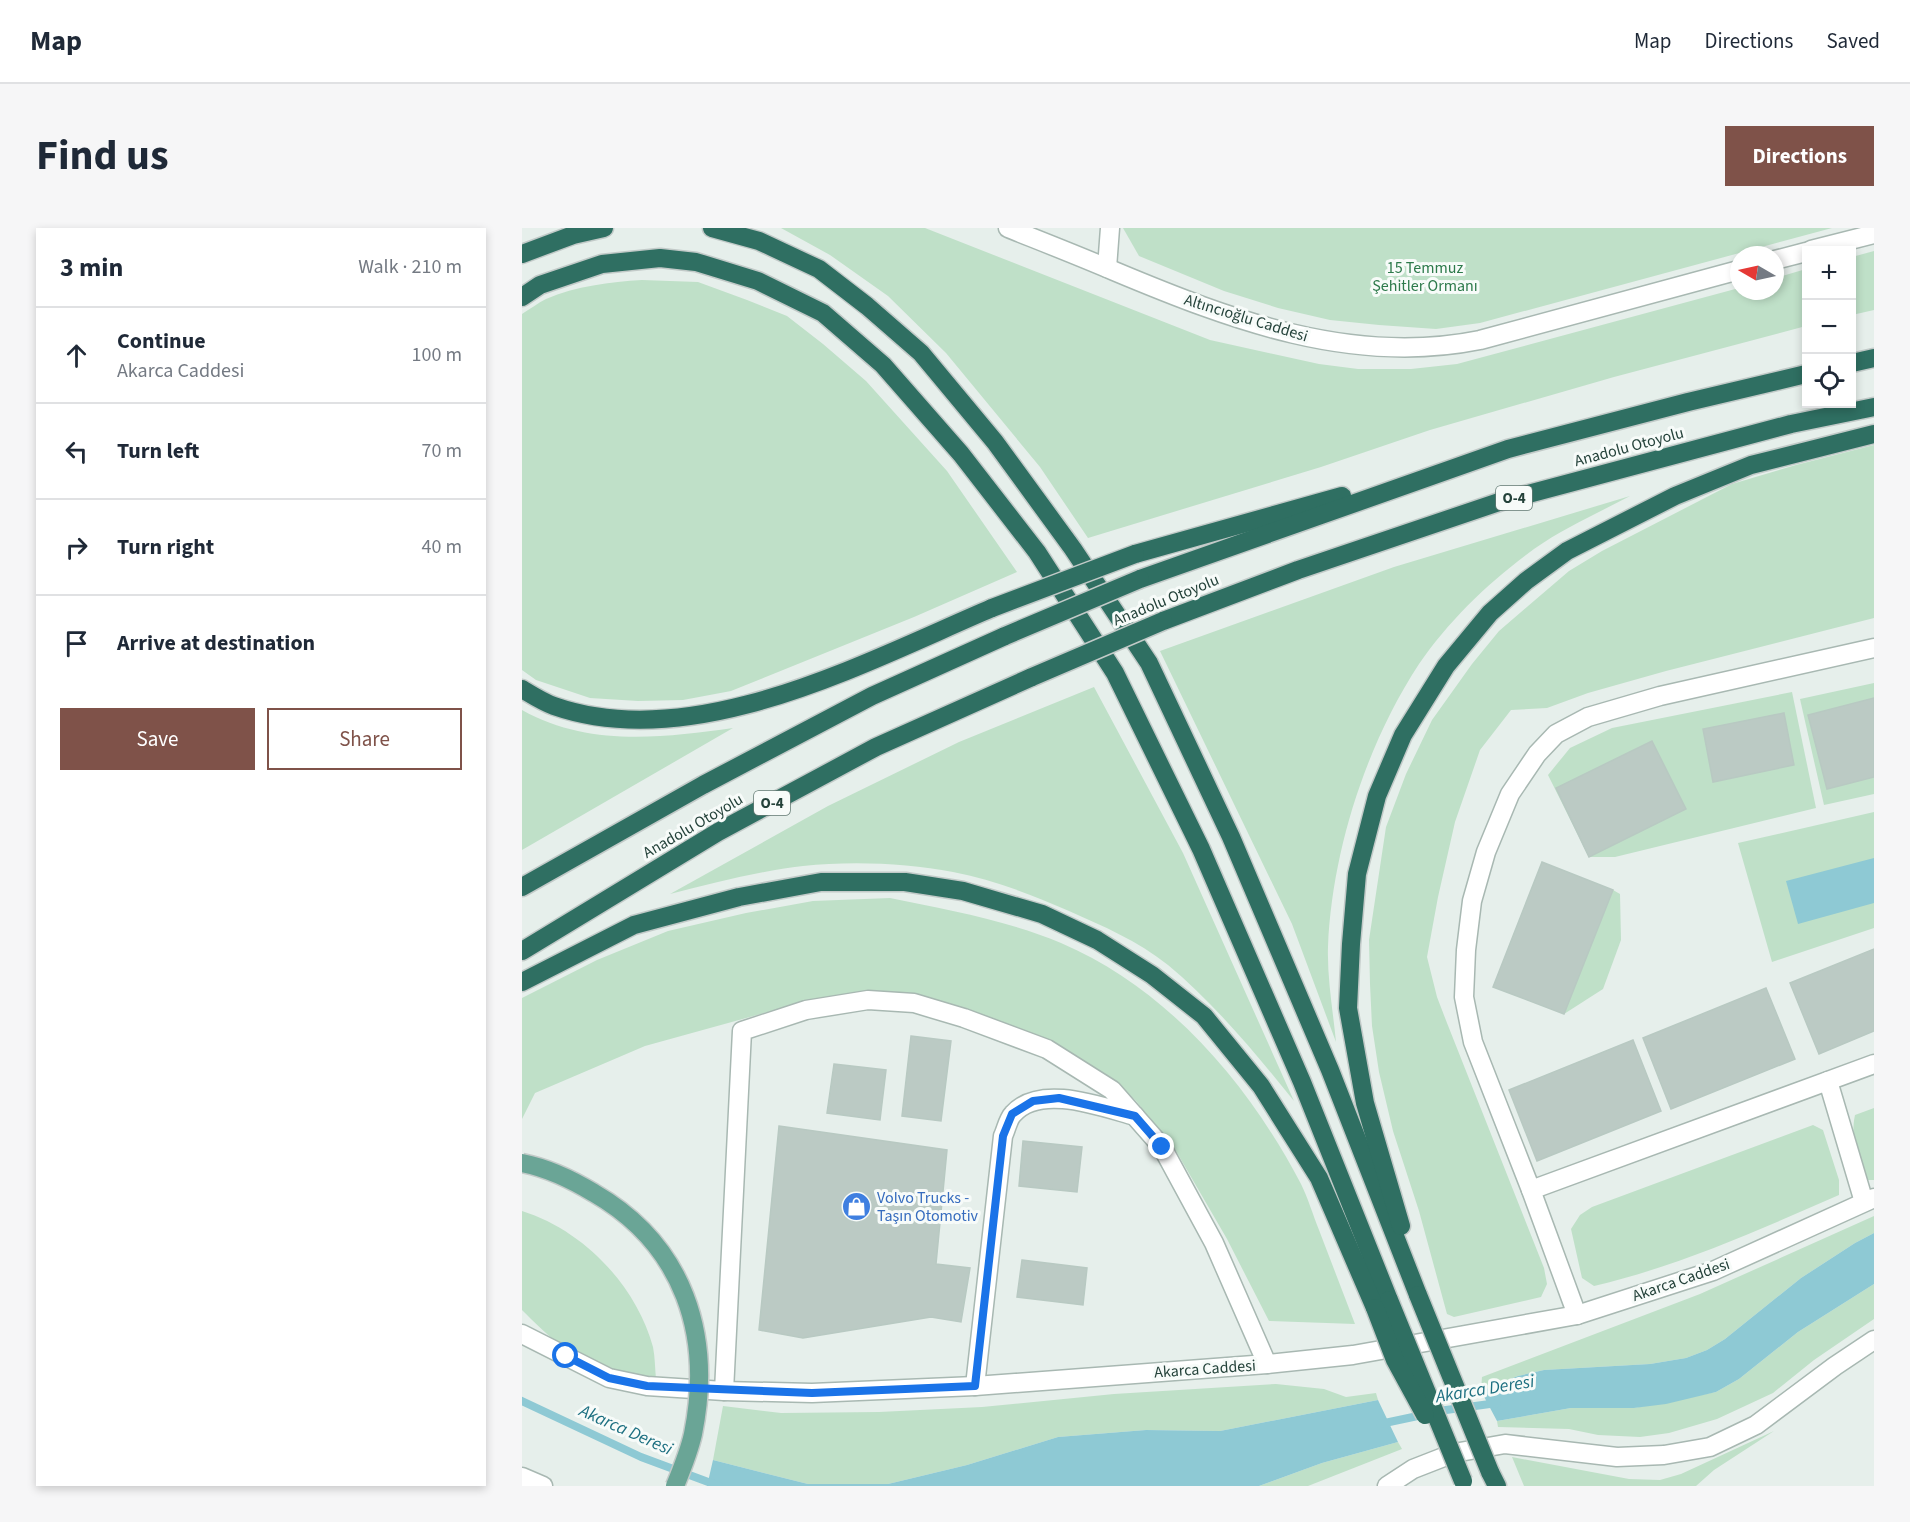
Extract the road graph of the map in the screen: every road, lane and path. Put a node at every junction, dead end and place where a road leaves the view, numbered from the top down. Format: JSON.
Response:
{"nodes":[{"id":1,"x":604,"y":228,"type":"edge"},
{"id":2,"x":712,"y":228,"type":"edge"},
{"id":3,"x":1008,"y":228,"type":"edge"},
{"id":4,"x":1110,"y":228,"type":"edge"},
{"id":5,"x":1874,"y":234,"type":"edge"},
{"id":6,"x":1828,"y":246,"type":"edge"},
{"id":7,"x":1802,"y":253,"type":"edge"},
{"id":8,"x":522,"y":254,"type":"edge"},
{"id":9,"x":1784,"y":258,"type":"edge"},
{"id":10,"x":1107,"y":268,"type":"junction"},
{"id":11,"x":1730,"y":272,"type":"edge"},
{"id":12,"x":522,"y":297,"type":"edge"},
{"id":13,"x":1874,"y":358,"type":"edge"},
{"id":14,"x":1856,"y":362,"type":"edge"},
{"id":15,"x":1802,"y":375,"type":"edge"},
{"id":16,"x":1874,"y":406,"type":"edge"},
{"id":17,"x":1874,"y":434,"type":"edge"},
{"id":18,"x":1508,"y":448,"type":"junction"},
{"id":19,"x":1874,"y":648,"type":"edge"},
{"id":20,"x":522,"y":689,"type":"edge"},
{"id":21,"x":522,"y":887,"type":"edge"},
{"id":22,"x":522,"y":951,"type":"edge"},
{"id":23,"x":522,"y":982,"type":"edge"},
{"id":24,"x":1874,"y":1064,"type":"edge"},
{"id":25,"x":1828,"y":1081,"type":"junction"},
{"id":26,"x":1135,"y":1116,"type":"junction"},
{"id":27,"x":522,"y":1163,"type":"edge"},
{"id":28,"x":1531,"y":1190,"type":"junction"},
{"id":29,"x":1869,"y":1200,"type":"edge"},
{"id":30,"x":1418,"y":1294,"type":"junction"},
{"id":31,"x":1382,"y":1304,"type":"junction"},
{"id":32,"x":1577,"y":1315,"type":"junction"},
{"id":33,"x":522,"y":1334,"type":"edge"},
{"id":34,"x":1874,"y":1340,"type":"edge"},
{"id":35,"x":1267,"y":1364,"type":"junction"},
{"id":36,"x":975,"y":1386,"type":"junction"},
{"id":37,"x":724,"y":1390,"type":"junction"},
{"id":38,"x":522,"y":1477,"type":"edge"},
{"id":39,"x":1493,"y":1479,"type":"edge"},
{"id":40,"x":1464,"y":1483,"type":"edge"},
{"id":41,"x":543,"y":1486,"type":"edge"},
{"id":42,"x":675,"y":1486,"type":"edge"},
{"id":43,"x":1388,"y":1486,"type":"edge"}],
"edges":[{"from":1,"to":8,"type":"highway"},
{"from":2,"to":30,"type":"highway"},
{"from":3,"to":10,"type":"street","name":"Altıncıoğlu Caddesi"},
{"from":4,"to":10,"type":"street"},
{"from":5,"to":6,"type":"street"},
{"from":7,"to":9,"type":"street"},
{"from":10,"to":11,"type":"street","name":"Altıncıoğlu Caddesi"},
{"from":12,"to":31,"type":"highway"},
{"from":13,"to":14,"type":"highway"},
{"from":15,"to":18,"type":"highway","name":"Anadolu Otoyolu"},
{"from":16,"to":22,"type":"highway","name":"Anadolu Otoyolu","number":"O-4","bridge":true},
{"from":17,"to":30,"type":"highway"},
{"from":18,"to":20,"type":"highway","bridge":true},
{"from":18,"to":21,"type":"highway","name":"Anadolu Otoyolu","bridge":true},
{"from":19,"to":28,"type":"street"},
{"from":23,"to":31,"type":"highway"},
{"from":24,"to":25,"type":"street"},
{"from":25,"to":28,"type":"street"},
{"from":25,"to":29,"type":"street"},
{"from":26,"to":35,"type":"street"},
{"from":26,"to":36,"type":"street"},
{"from":26,"to":37,"type":"street"},
{"from":27,"to":42,"type":"main road","bridge":true},
{"from":28,"to":32,"type":"street"},
{"from":29,"to":32,"type":"street","name":"Akarca Caddesi"},
{"from":30,"to":39,"type":"highway","bridge":true},
{"from":31,"to":40,"type":"highway","bridge":true},
{"from":32,"to":35,"type":"street","name":"Akarca Caddesi"},
{"from":33,"to":37,"type":"street","name":"Akarca Caddesi"},
{"from":34,"to":43,"type":"street"},
{"from":35,"to":36,"type":"street","name":"Akarca Caddesi"},
{"from":36,"to":37,"type":"street","name":"Akarca Caddesi"},
{"from":38,"to":41,"type":"street"}]}
